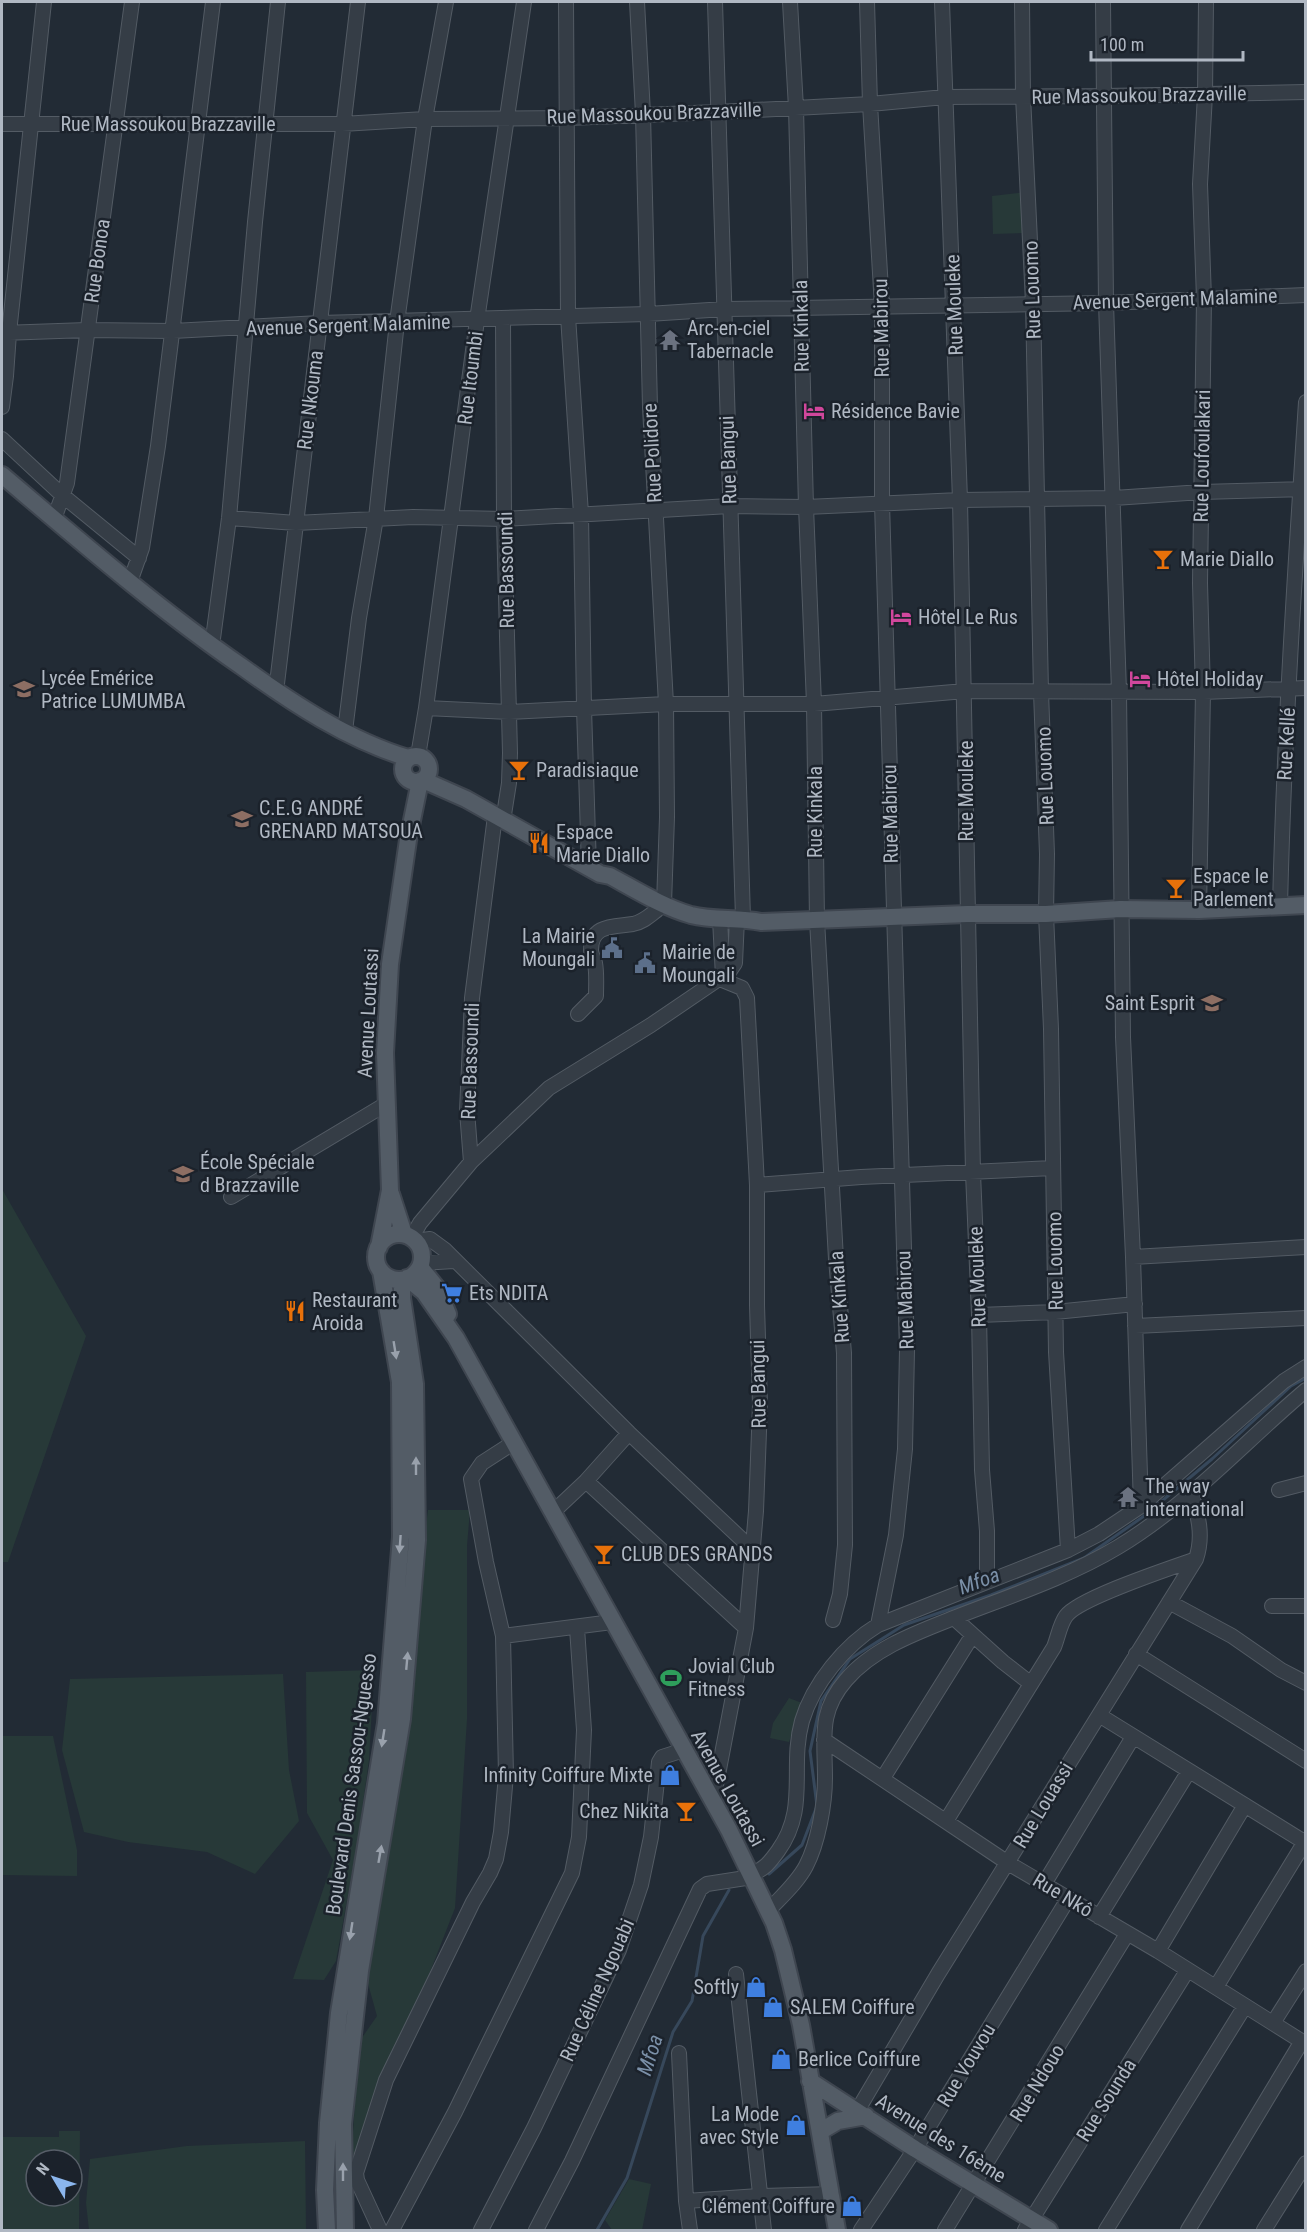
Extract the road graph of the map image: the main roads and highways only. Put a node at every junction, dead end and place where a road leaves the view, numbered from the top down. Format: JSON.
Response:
{"nodes":[{"id":1,"x":2,"y":475,"type":"edge"},
{"id":2,"x":415,"y":770,"type":"junction"},
{"id":3,"x":1305,"y":905,"type":"edge"},
{"id":4,"x":390,"y":1190,"type":"junction"},
{"id":5,"x":410,"y":1237,"type":"junction"},
{"id":6,"x":379,"y":1247,"type":"junction"},
{"id":7,"x":421,"y":1265,"type":"junction"},
{"id":8,"x":381,"y":1271,"type":"junction"},
{"id":9,"x":404,"y":1279,"type":"junction"},
{"id":10,"x":456,"y":1338,"type":"junction"},
{"id":11,"x":348,"y":2003,"type":"junction"},
{"id":12,"x":810,"y":2080,"type":"junction"},
{"id":13,"x":859,"y":2115,"type":"junction"},
{"id":14,"x":821,"y":2131,"type":"junction"},
{"id":15,"x":1028,"y":2225,"type":"edge"},
{"id":16,"x":327,"y":2230,"type":"edge"},
{"id":17,"x":345,"y":2230,"type":"edge"},
{"id":18,"x":837,"y":2230,"type":"edge"},
{"id":19,"x":1049,"y":2230,"type":"edge"}],
"edges":[{"from":1,"to":2,"type":"main road"},
{"from":2,"to":3,"type":"main road"},
{"from":2,"to":4,"type":"main road","name":"Avenue Loutassi"},
{"from":4,"to":5,"type":"main road","name":"Avenue Loutassi"},
{"from":4,"to":6,"type":"main road","name":"Avenue Loutassi"},
{"from":5,"to":6,"type":"main road"},
{"from":5,"to":7,"type":"main road"},
{"from":6,"to":8,"type":"main road"},
{"from":7,"to":9,"type":"main road"},
{"from":7,"to":10,"type":"main road","name":"Avenue Loutassi"},
{"from":8,"to":9,"type":"main road"},
{"from":8,"to":11,"type":"main road","name":"Boulevard Denis Sassou-Nguesso","one_way":true},
{"from":9,"to":10,"type":"main road","name":"Avenue Loutassi"},
{"from":11,"to":9,"type":"main road","name":"Boulevard Denis Sassou-Nguesso","one_way":true},
{"from":10,"to":12,"type":"main road","name":"Avenue Loutassi"},
{"from":11,"to":16,"type":"main road","name":"Boulevard Denis Sassou-Nguesso"},
{"from":17,"to":11,"type":"main road","name":"Boulevard Denis Sassou-Nguesso","one_way":true},
{"from":12,"to":13,"type":"main road","name":"Avenue des 16ème"},
{"from":12,"to":14,"type":"main road","name":"Avenue Loutassi"},
{"from":13,"to":14,"type":"main road"},
{"from":13,"to":15,"type":"main road","name":"Avenue des 16ème"},
{"from":14,"to":18,"type":"main road","name":"Avenue Loutassi"},
{"from":15,"to":19,"type":"main road","name":"Avenue des 16ème"}]}
